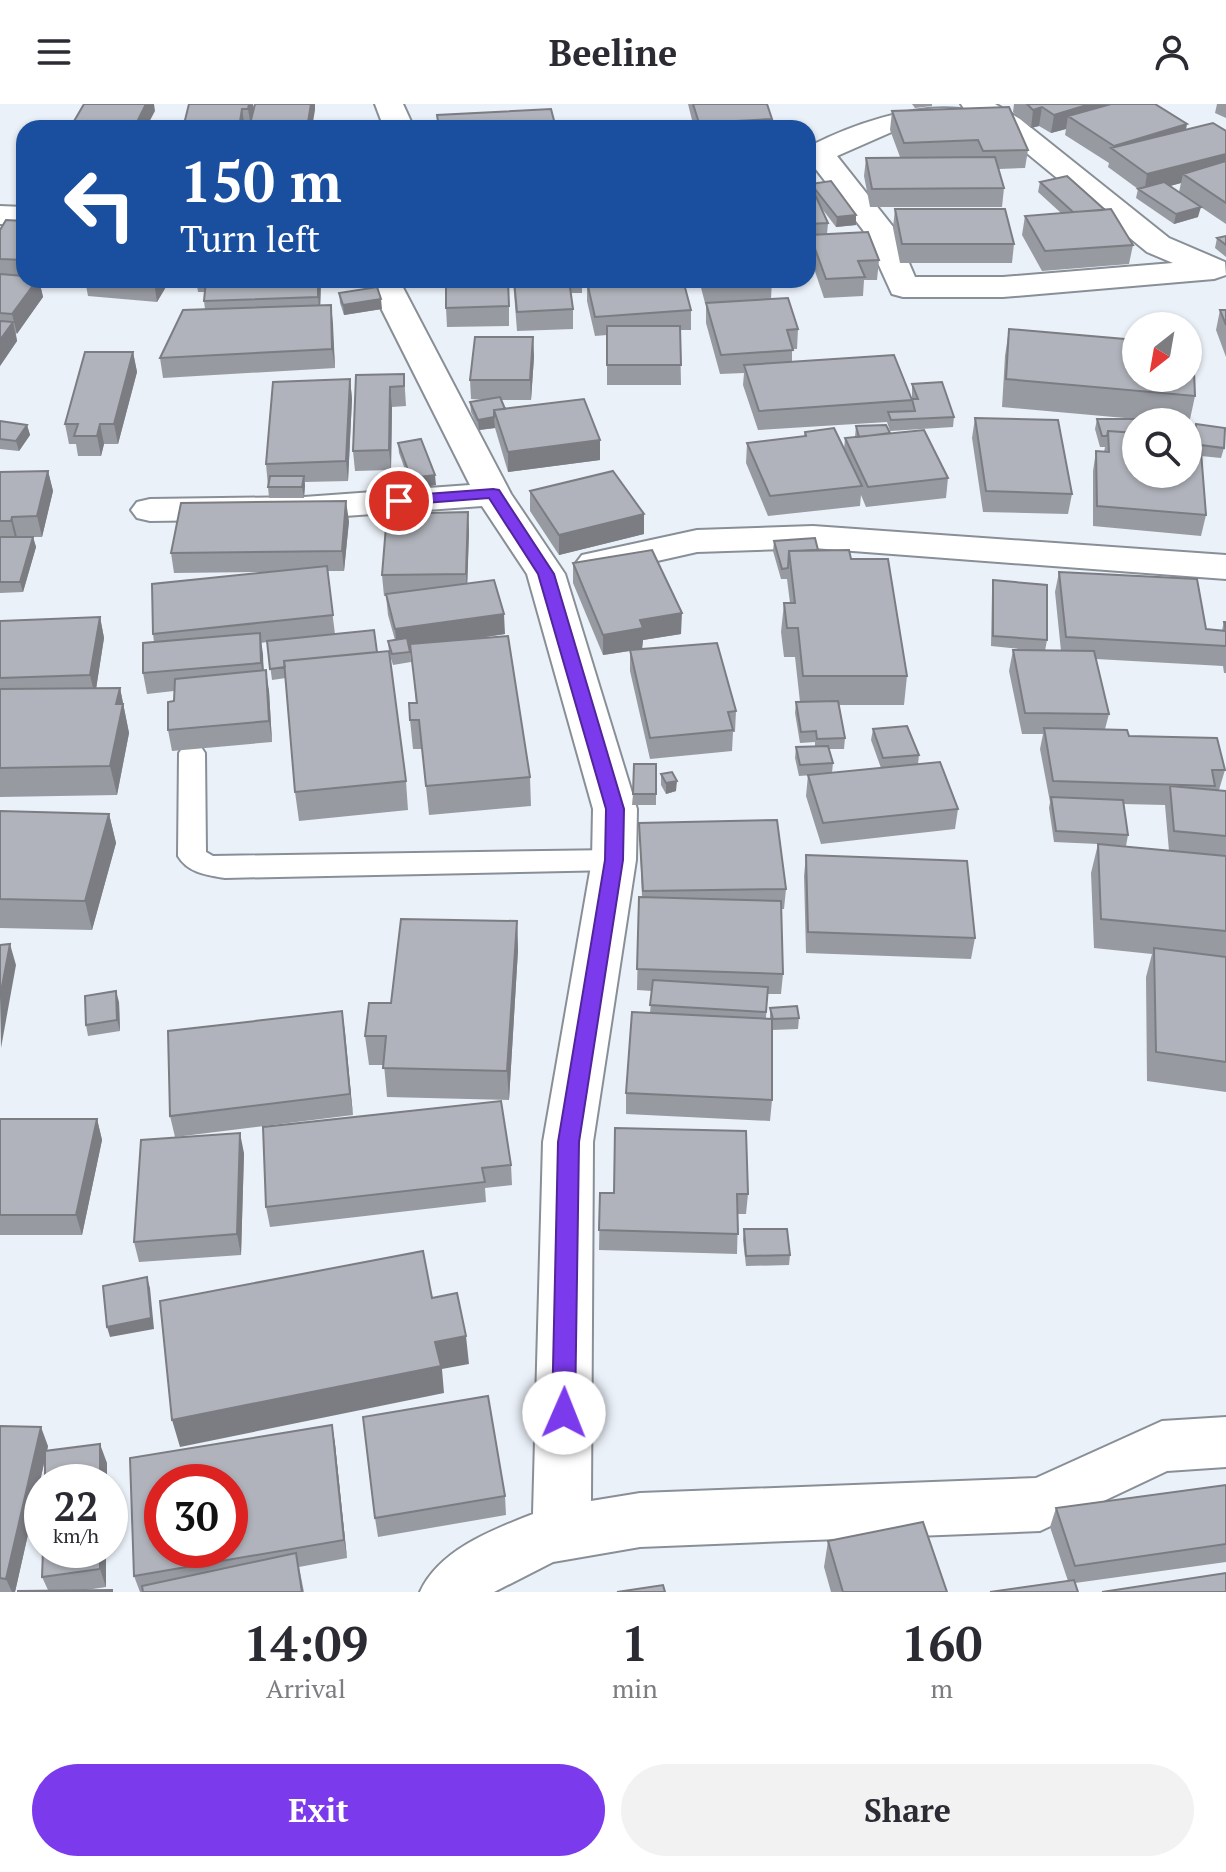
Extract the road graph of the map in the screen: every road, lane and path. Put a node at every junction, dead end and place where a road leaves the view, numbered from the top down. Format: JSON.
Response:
{"nodes":[{"id":1,"x":981,"y":108,"type":"edge"},
{"id":2,"x":1220,"y":272,"type":"edge"},
{"id":3,"x":387,"y":288,"type":"edge"},
{"id":4,"x":493,"y":494,"type":"junction"},
{"id":5,"x":150,"y":510,"type":"dead end"},
{"id":6,"x":1226,"y":567,"type":"edge"},
{"id":7,"x":546,"y":574,"type":"junction"},
{"id":8,"x":192,"y":753,"type":"edge"},
{"id":9,"x":614,"y":860,"type":"junction"},
{"id":10,"x":1226,"y":1442,"type":"edge"},
{"id":11,"x":562,"y":1534,"type":"junction"},
{"id":12,"x":450,"y":1592,"type":"edge"}],
"edges":[{"from":1,"to":2,"type":"street"},
{"from":1,"to":2,"type":"street"},
{"from":3,"to":4,"type":"street"},
{"from":4,"to":5,"type":"street"},
{"from":4,"to":7,"type":"street"},
{"from":6,"to":7,"type":"street"},
{"from":7,"to":9,"type":"street"},
{"from":8,"to":9,"type":"lane"},
{"from":9,"to":11,"type":"street"},
{"from":10,"to":11,"type":"street"},
{"from":11,"to":12,"type":"street"}]}
